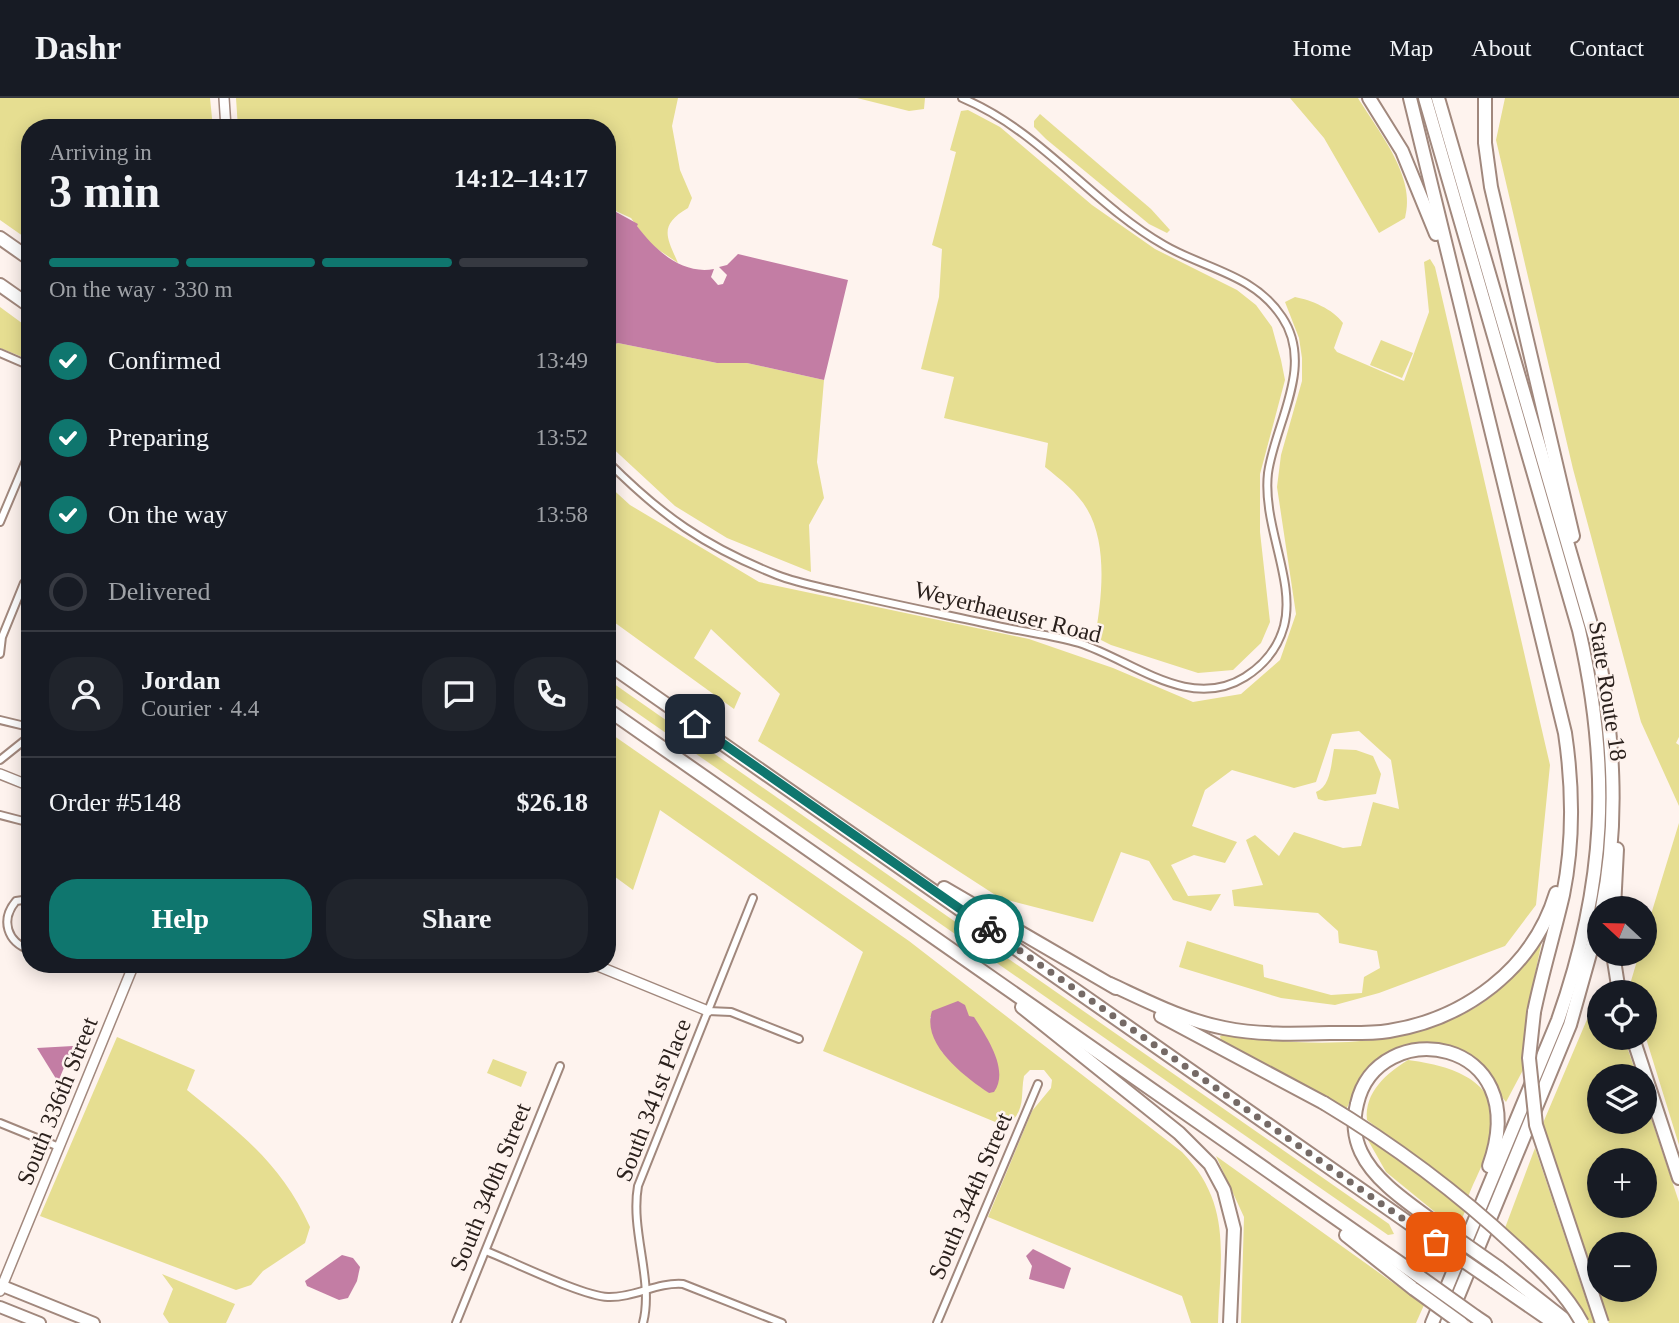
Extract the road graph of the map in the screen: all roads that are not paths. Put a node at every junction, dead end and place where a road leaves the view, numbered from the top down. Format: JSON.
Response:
{"nodes":[{"id":1,"x":225,"y":98,"type":"edge"},
{"id":2,"x":962,"y":98,"type":"edge"},
{"id":3,"x":1369,"y":98,"type":"edge"},
{"id":4,"x":1410,"y":98,"type":"edge"},
{"id":5,"x":1425,"y":98,"type":"edge"},
{"id":6,"x":1438,"y":98,"type":"edge"},
{"id":7,"x":1485,"y":98,"type":"edge"},
{"id":8,"x":226,"y":119,"type":"edge"},
{"id":9,"x":0,"y":239,"type":"edge"},
{"id":10,"x":21,"y":253,"type":"edge"},
{"id":11,"x":1451,"y":270,"type":"junction"},
{"id":12,"x":0,"y":285,"type":"edge"},
{"id":13,"x":21,"y":300,"type":"edge"},
{"id":14,"x":0,"y":353,"type":"edge"},
{"id":15,"x":21,"y":362,"type":"edge"},
{"id":16,"x":616,"y":470,"type":"edge"},
{"id":17,"x":21,"y":472,"type":"edge"},
{"id":18,"x":0,"y":522,"type":"edge"},
{"id":19,"x":21,"y":590,"type":"edge"},
{"id":20,"x":1584,"y":596,"type":"junction"},
{"id":21,"x":0,"y":654,"type":"edge"},
{"id":22,"x":616,"y":669,"type":"edge"},
{"id":23,"x":616,"y":715,"type":"edge"},
{"id":24,"x":0,"y":720,"type":"edge"},
{"id":25,"x":21,"y":725,"type":"edge"},
{"id":26,"x":21,"y":742,"type":"edge"},
{"id":27,"x":0,"y":760,"type":"edge"},
{"id":28,"x":0,"y":774,"type":"edge"},
{"id":29,"x":21,"y":782,"type":"edge"},
{"id":30,"x":1614,"y":783,"type":"junction"},
{"id":31,"x":0,"y":815,"type":"edge"},
{"id":32,"x":21,"y":820,"type":"edge"},
{"id":33,"x":849,"y":831,"type":"junction"},
{"id":34,"x":1570,"y":849,"type":"junction"},
{"id":35,"x":1604,"y":896,"type":"edge"},
{"id":36,"x":1615,"y":896,"type":"edge"},
{"id":37,"x":753,"y":898,"type":"dead end"},
{"id":38,"x":21,"y":900,"type":"edge"},
{"id":39,"x":21,"y":945,"type":"edge"},
{"id":40,"x":950,"y":948,"type":"junction"},
{"id":41,"x":1587,"y":964,"type":"edge"},
{"id":42,"x":130,"y":973,"type":"edge"},
{"id":43,"x":615,"y":973,"type":"edge"},
{"id":44,"x":1110,"y":984,"type":"junction"},
{"id":45,"x":708,"y":1011,"type":"junction"},
{"id":46,"x":799,"y":1039,"type":"dead end"},
{"id":47,"x":1637,"y":1050,"type":"edge"},
{"id":48,"x":560,"y":1066,"type":"dead end"},
{"id":49,"x":1038,"y":1084,"type":"dead end"},
{"id":50,"x":0,"y":1123,"type":"edge"},
{"id":51,"x":60,"y":1147,"type":"junction"},
{"id":52,"x":1274,"y":1178,"type":"junction"},
{"id":53,"x":1679,"y":1178,"type":"edge"},
{"id":54,"x":1462,"y":1250,"type":"junction"},
{"id":55,"x":486,"y":1251,"type":"junction"},
{"id":56,"x":1,"y":1287,"type":"edge"},
{"id":57,"x":644,"y":1291,"type":"junction"},
{"id":58,"x":0,"y":1307,"type":"edge"},
{"id":59,"x":1480,"y":1320,"type":"edge"},
{"id":60,"x":40,"y":1323,"type":"edge"},
{"id":61,"x":94,"y":1323,"type":"edge"},
{"id":62,"x":456,"y":1323,"type":"edge"},
{"id":63,"x":643,"y":1323,"type":"edge"},
{"id":64,"x":782,"y":1323,"type":"edge"},
{"id":65,"x":937,"y":1323,"type":"edge"},
{"id":66,"x":1230,"y":1323,"type":"edge"},
{"id":67,"x":1432,"y":1323,"type":"edge"},
{"id":68,"x":1447,"y":1323,"type":"edge"},
{"id":69,"x":1461,"y":1323,"type":"edge"},
{"id":70,"x":1554,"y":1323,"type":"edge"},
{"id":71,"x":1569,"y":1323,"type":"edge"},
{"id":72,"x":1582,"y":1323,"type":"edge"},
{"id":73,"x":1602,"y":1323,"type":"edge"}],
"edges":[{"from":1,"to":8,"type":"main road"},
{"from":2,"to":16,"type":"street","name":"Weyerhaeuser Road"},
{"from":3,"to":11,"type":"highway"},
{"from":4,"to":11,"type":"highway"},
{"from":5,"to":54,"type":"highway","name":"State Route 18"},
{"from":6,"to":20,"type":"highway","name":"State Route 18"},
{"from":7,"to":20,"type":"highway"},
{"from":9,"to":10,"type":"highway"},
{"from":11,"to":34,"type":"highway"},
{"from":12,"to":13,"type":"highway"},
{"from":14,"to":15,"type":"street"},
{"from":17,"to":18,"type":"street"},
{"from":19,"to":21,"type":"street"},
{"from":20,"to":30,"type":"highway","name":"State Route 18"},
{"from":22,"to":33,"type":"highway"},
{"from":23,"to":40,"type":"highway"},
{"from":24,"to":25,"type":"street"},
{"from":26,"to":27,"type":"street"},
{"from":28,"to":29,"type":"main road"},
{"from":30,"to":35,"type":"highway","name":"State Route 18"},
{"from":30,"to":36,"type":"highway"},
{"from":31,"to":32,"type":"street"},
{"from":33,"to":44,"type":"highway"},
{"from":33,"to":70,"type":"highway","bridge":true},
{"from":34,"to":44,"type":"highway"},
{"from":34,"to":73,"type":"highway","bridge":true},
{"from":37,"to":45,"type":"street","name":"South 341st Place"},
{"from":38,"to":39,"type":"street"},
{"from":40,"to":52,"type":"highway"},
{"from":40,"to":66,"type":"highway"},
{"from":41,"to":68,"type":"highway"},
{"from":42,"to":51,"type":"main road","name":"South 336th Street"},
{"from":43,"to":45,"type":"main road"},
{"from":44,"to":72,"type":"highway","bridge":true},
{"from":45,"to":46,"type":"street"},
{"from":45,"to":57,"type":"street","name":"South 341st Place"},
{"from":47,"to":53,"type":"highway"},
{"from":48,"to":55,"type":"street","name":"South 340th Street"},
{"from":49,"to":65,"type":"street","name":"South 344th Street"},
{"from":50,"to":51,"type":"street"},
{"from":51,"to":56,"type":"main road","name":"South 336th Street"},
{"from":52,"to":59,"type":"highway","bridge":true},
{"from":52,"to":69,"type":"highway","bridge":true},
{"from":54,"to":67,"type":"highway","name":"State Route 18"},
{"from":54,"to":71,"type":"highway","bridge":true},
{"from":55,"to":57,"type":"street"},
{"from":55,"to":62,"type":"street","name":"South 340th Street"},
{"from":56,"to":61,"type":"main road"},
{"from":57,"to":63,"type":"street","name":"South 341st Place"},
{"from":57,"to":64,"type":"street"},
{"from":58,"to":60,"type":"main road"}]}
